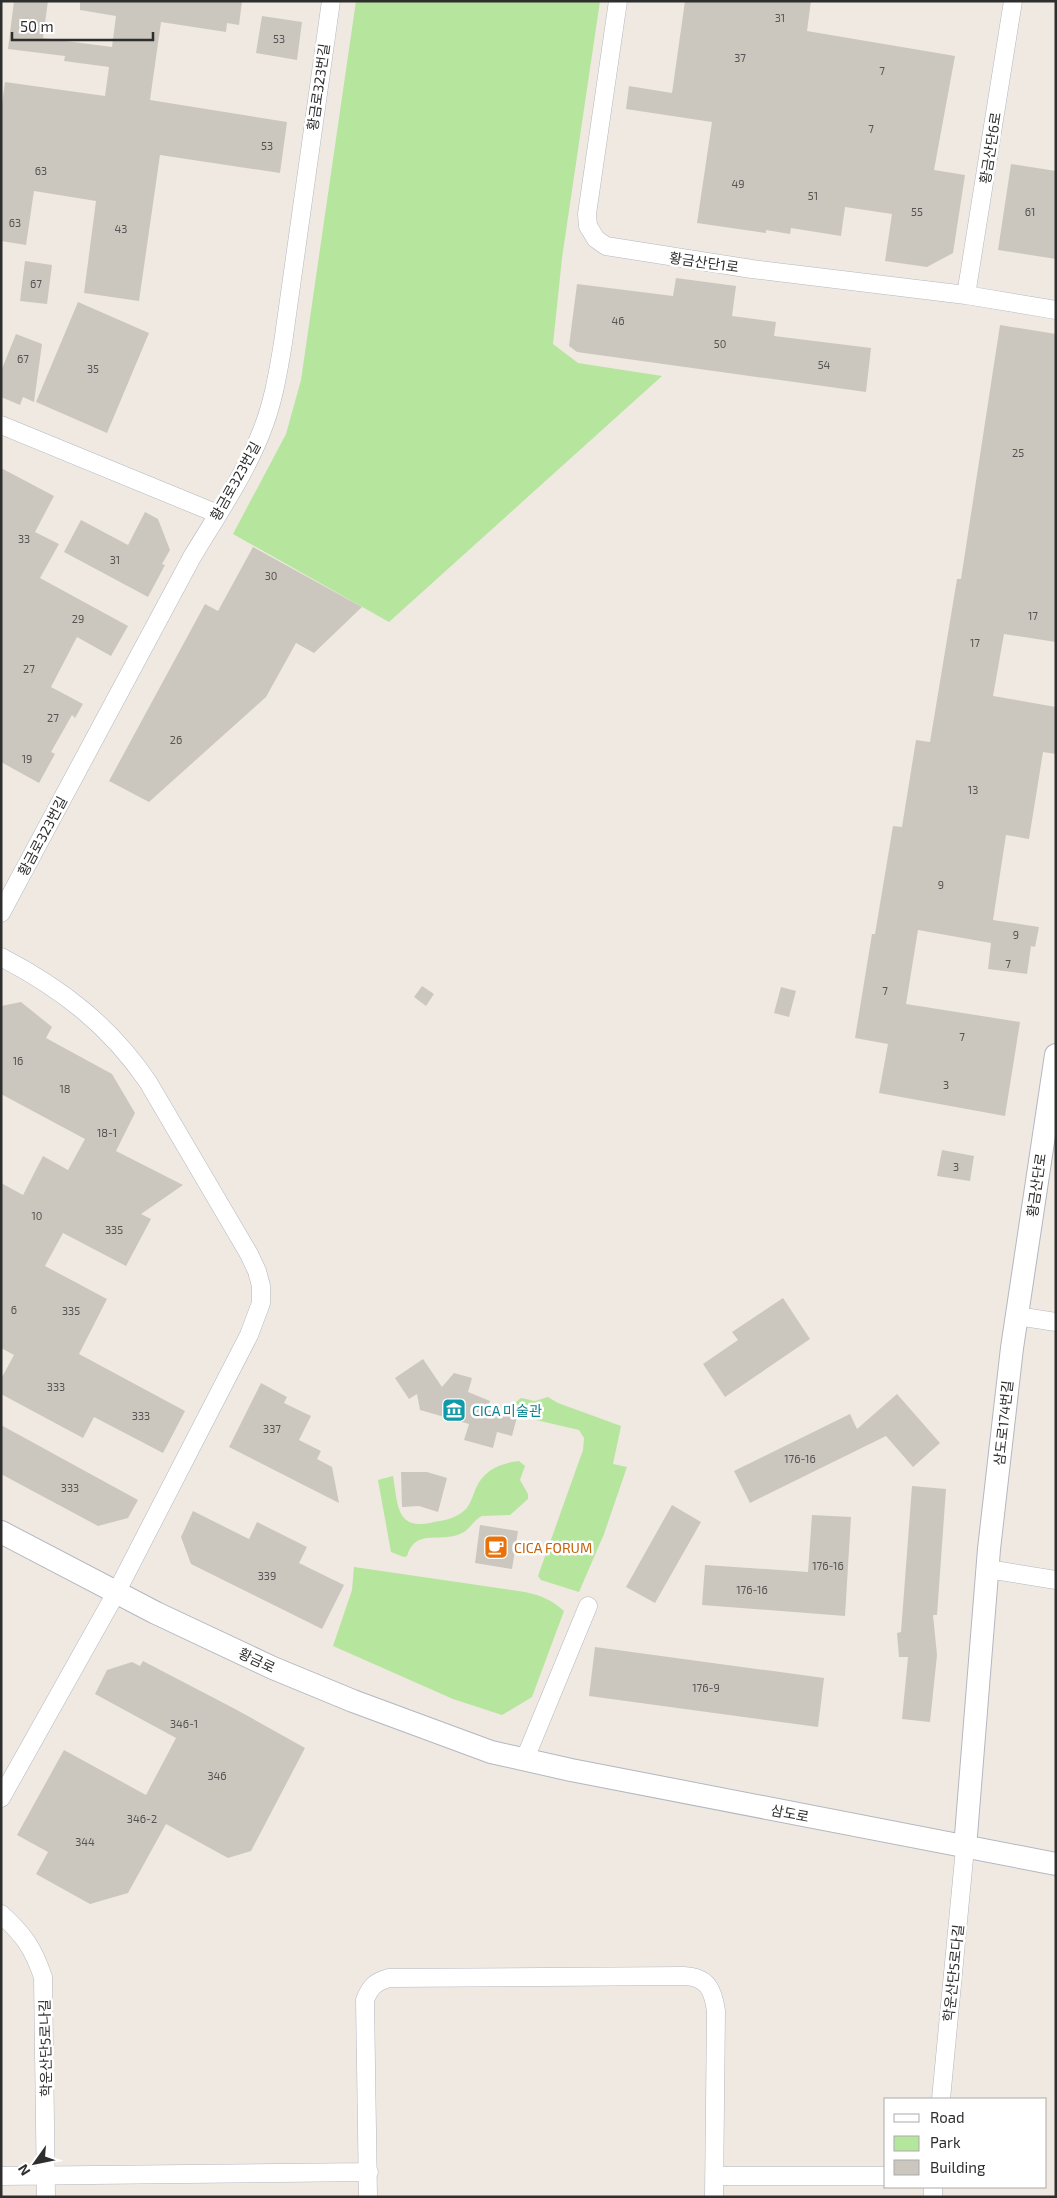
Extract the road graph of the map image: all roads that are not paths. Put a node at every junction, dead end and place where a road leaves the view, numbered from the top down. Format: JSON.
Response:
{"nodes":[{"id":1,"x":331,"y":1,"type":"edge"},
{"id":2,"x":618,"y":1,"type":"edge"},
{"id":3,"x":1013,"y":1,"type":"edge"},
{"id":4,"x":966,"y":295,"type":"junction"},
{"id":5,"x":1056,"y":310,"type":"edge"},
{"id":6,"x":1,"y":424,"type":"edge"},
{"id":7,"x":218,"y":514,"type":"junction"},
{"id":8,"x":1,"y":913,"type":"edge"},
{"id":9,"x":1,"y":957,"type":"edge"},
{"id":10,"x":1056,"y":1055,"type":"edge"},
{"id":11,"x":1017,"y":1316,"type":"junction"},
{"id":12,"x":1056,"y":1322,"type":"edge"},
{"id":13,"x":1,"y":1532,"type":"edge"},
{"id":14,"x":988,"y":1569,"type":"junction"},
{"id":15,"x":1056,"y":1580,"type":"edge"},
{"id":16,"x":116,"y":1593,"type":"junction"},
{"id":17,"x":588,"y":1606,"type":"dead end"},
{"id":18,"x":524,"y":1761,"type":"junction"},
{"id":19,"x":1,"y":1798,"type":"edge"},
{"id":20,"x":965,"y":1848,"type":"junction"},
{"id":21,"x":1056,"y":1864,"type":"edge"},
{"id":22,"x":4,"y":1919,"type":"edge"},
{"id":23,"x":941,"y":2098,"type":"edge"},
{"id":24,"x":369,"y":2172,"type":"junction"},
{"id":25,"x":46,"y":2174,"type":"junction"},
{"id":26,"x":1,"y":2176,"type":"edge"},
{"id":27,"x":714,"y":2176,"type":"junction"},
{"id":28,"x":884,"y":2176,"type":"edge"},
{"id":29,"x":46,"y":2197,"type":"edge"},
{"id":30,"x":368,"y":2197,"type":"edge"},
{"id":31,"x":714,"y":2197,"type":"edge"}],
"edges":[{"from":1,"to":7,"type":"street","name":"황금로323번길"},
{"from":2,"to":4,"type":"street","name":"황금산단1로"},
{"from":3,"to":4,"type":"street","name":"황금산단6로"},
{"from":4,"to":5,"type":"street","name":"황금산단1로"},
{"from":6,"to":7,"type":"street"},
{"from":7,"to":8,"type":"street","name":"황금로323번길"},
{"from":9,"to":16,"type":"street"},
{"from":10,"to":11,"type":"street","name":"황금산단로"},
{"from":11,"to":12,"type":"street"},
{"from":11,"to":14,"type":"street","name":"삼도로174번길"},
{"from":13,"to":16,"type":"street","name":"황금로"},
{"from":14,"to":15,"type":"street"},
{"from":14,"to":20,"type":"street","name":"삼도로174번길"},
{"from":16,"to":18,"type":"street","name":"황금로"},
{"from":16,"to":19,"type":"street"},
{"from":17,"to":18,"type":"street"},
{"from":18,"to":20,"type":"street","name":"삼도로"},
{"from":20,"to":21,"type":"street","name":"삼도로"},
{"from":20,"to":23,"type":"street","name":"학운산단5로다길"},
{"from":22,"to":25,"type":"street","name":"학운산단5로나길"},
{"from":24,"to":25,"type":"street"},
{"from":24,"to":27,"type":"street"},
{"from":24,"to":30,"type":"street"},
{"from":25,"to":26,"type":"street"},
{"from":25,"to":29,"type":"street","name":"학운산단5로나길"},
{"from":27,"to":28,"type":"street"},
{"from":27,"to":31,"type":"street"}]}
